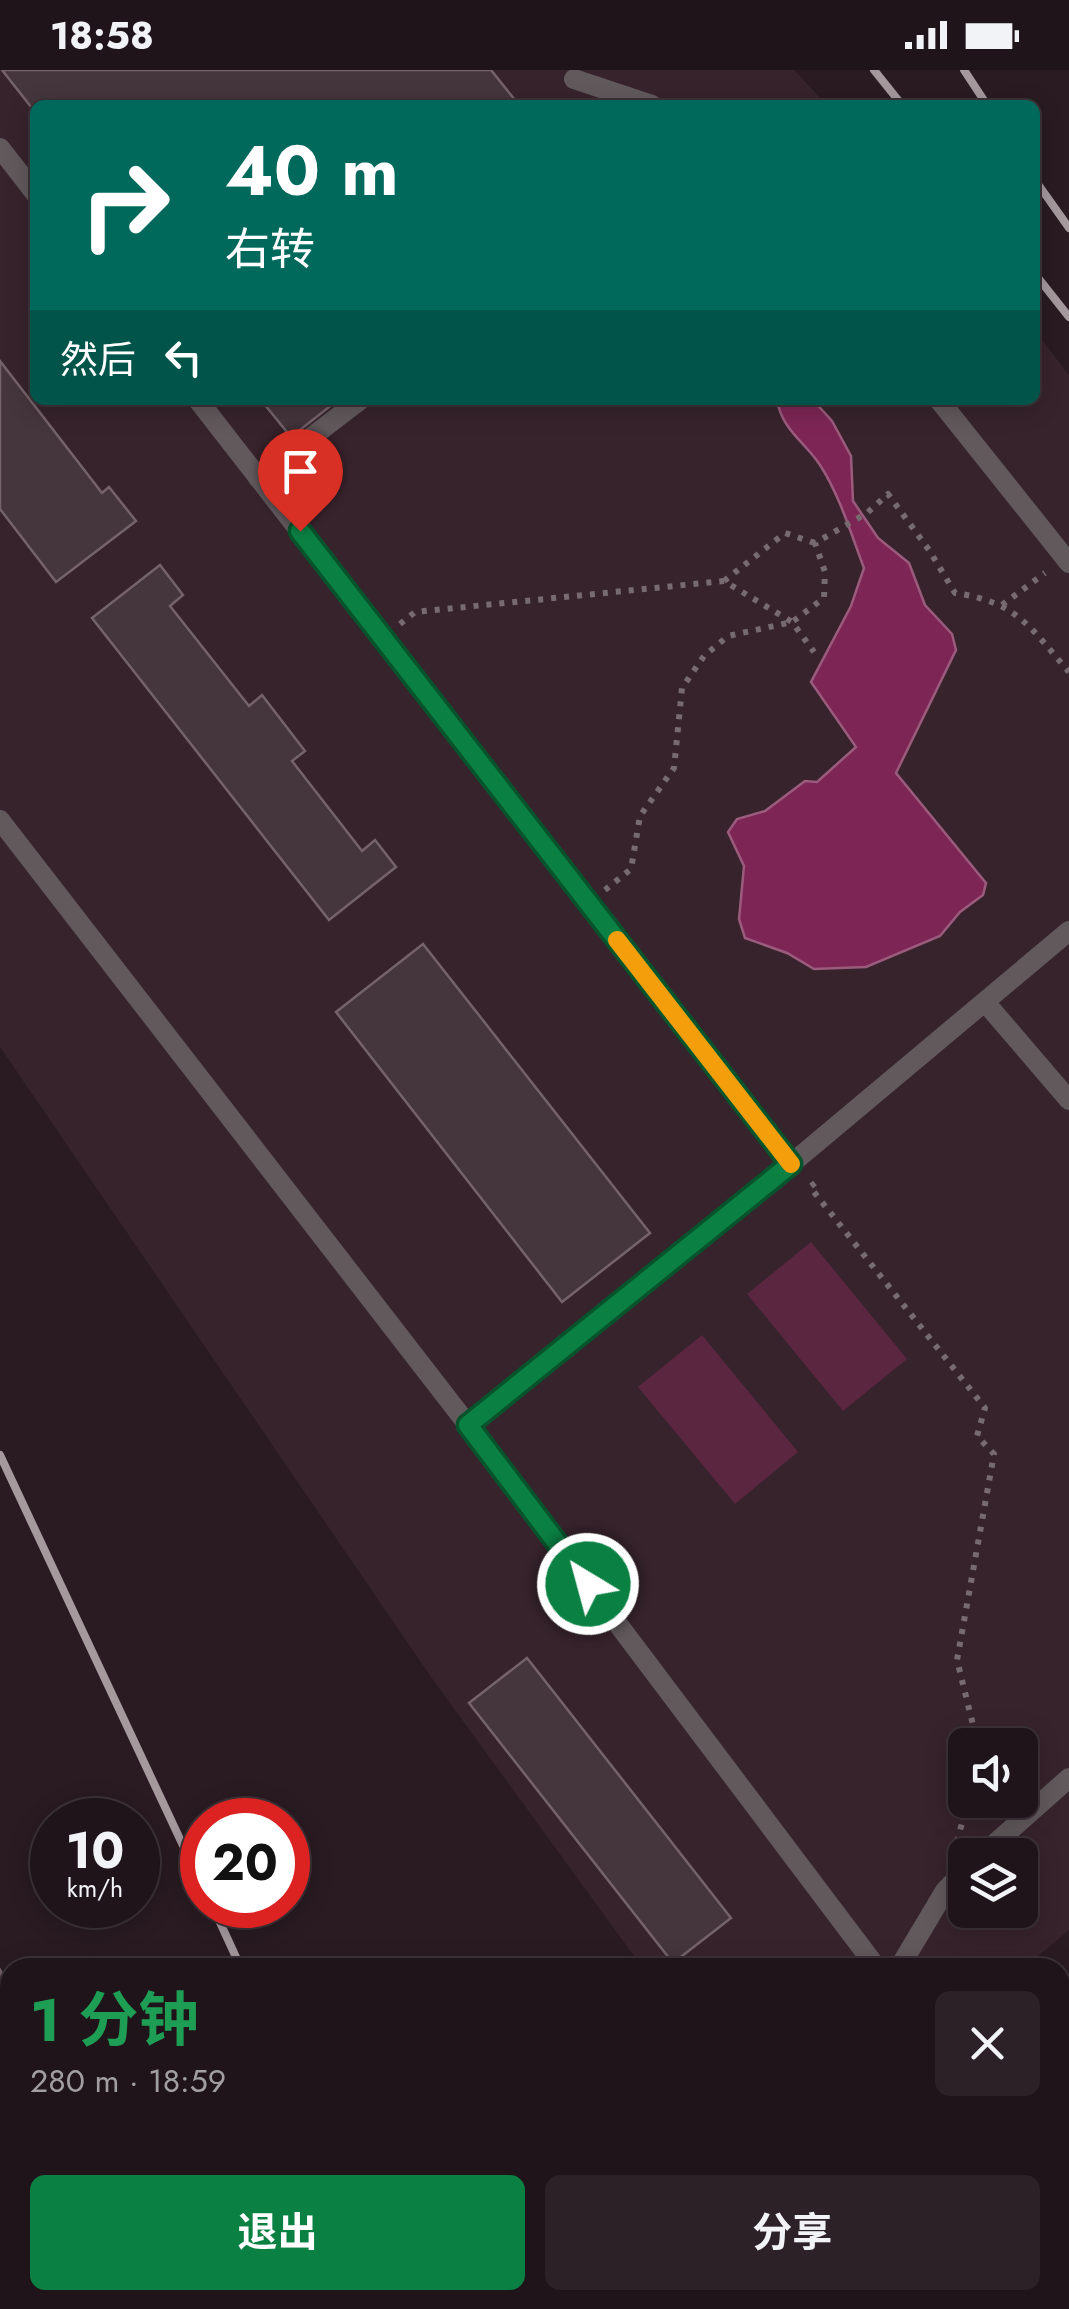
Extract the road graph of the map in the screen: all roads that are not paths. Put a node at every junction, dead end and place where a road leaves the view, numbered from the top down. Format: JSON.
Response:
{"nodes":[{"id":1,"x":571,"y":75,"type":"edge"},
{"id":2,"x":591,"y":100,"type":"edge"},
{"id":3,"x":638,"y":100,"type":"edge"},
{"id":4,"x":0,"y":148,"type":"edge"},
{"id":5,"x":30,"y":187,"type":"edge"},
{"id":6,"x":202,"y":405,"type":"edge"},
{"id":7,"x":353,"y":405,"type":"edge"},
{"id":8,"x":943,"y":405,"type":"edge"},
{"id":9,"x":258,"y":478,"type":"junction"},
{"id":10,"x":1067,"y":561,"type":"edge"},
{"id":11,"x":0,"y":820,"type":"edge"},
{"id":12,"x":1069,"y":931,"type":"edge"},
{"id":13,"x":984,"y":1002,"type":"junction"},
{"id":14,"x":1069,"y":1100,"type":"edge"},
{"id":15,"x":791,"y":1164,"type":"junction"},
{"id":16,"x":468,"y":1425,"type":"junction"},
{"id":17,"x":1069,"y":1778,"type":"edge"},
{"id":18,"x":1001,"y":1838,"type":"edge"},
{"id":19,"x":948,"y":1888,"type":"edge"},
{"id":20,"x":869,"y":1958,"type":"edge"},
{"id":21,"x":905,"y":1958,"type":"edge"}],
"edges":[{"from":1,"to":2,"type":"lane"},
{"from":1,"to":3,"type":"lane"},
{"from":4,"to":5,"type":"lane"},
{"from":6,"to":9,"type":"lane"},
{"from":7,"to":9,"type":"lane"},
{"from":8,"to":10,"type":"lane"},
{"from":9,"to":15,"type":"lane"},
{"from":11,"to":16,"type":"lane"},
{"from":12,"to":13,"type":"lane"},
{"from":13,"to":14,"type":"lane"},
{"from":13,"to":15,"type":"lane"},
{"from":15,"to":16,"type":"lane"},
{"from":16,"to":20,"type":"lane"},
{"from":17,"to":18,"type":"lane"},
{"from":19,"to":21,"type":"lane"}]}
